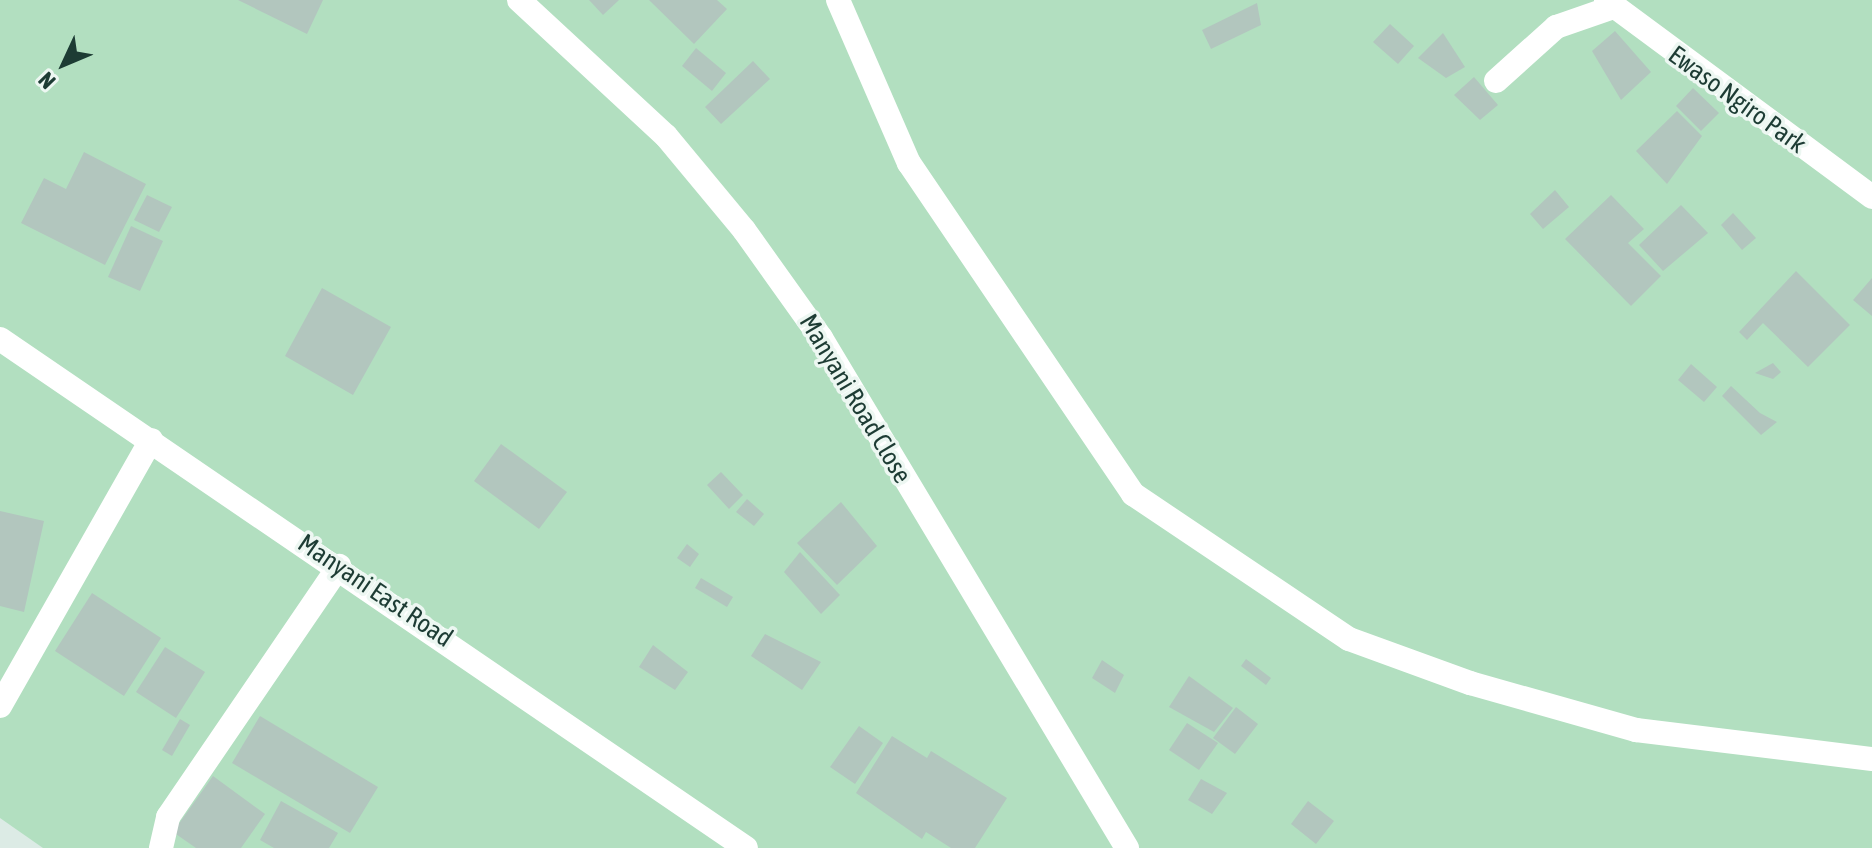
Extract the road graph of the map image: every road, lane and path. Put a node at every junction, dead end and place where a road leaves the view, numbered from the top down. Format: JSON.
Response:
{"nodes":[{"id":1,"x":519,"y":0,"type":"edge"},
{"id":2,"x":838,"y":0,"type":"edge"},
{"id":3,"x":1608,"y":4,"type":"edge"},
{"id":4,"x":1496,"y":81,"type":"dead end"},
{"id":5,"x":1872,"y":197,"type":"edge"},
{"id":6,"x":0,"y":339,"type":"edge"},
{"id":7,"x":151,"y":440,"type":"junction"},
{"id":8,"x":339,"y":566,"type":"junction"},
{"id":9,"x":0,"y":706,"type":"edge"},
{"id":10,"x":1872,"y":759,"type":"edge"},
{"id":11,"x":161,"y":848,"type":"edge"},
{"id":12,"x":746,"y":848,"type":"edge"},
{"id":13,"x":1127,"y":848,"type":"edge"}],
"edges":[{"from":1,"to":13,"type":"street","name":"Manyani Road Close"},
{"from":2,"to":10,"type":"street"},
{"from":3,"to":4,"type":"street"},
{"from":3,"to":5,"type":"street","name":"Ewaso Ngiro Park"},
{"from":6,"to":7,"type":"street","name":"Manyani East Road"},
{"from":7,"to":8,"type":"street","name":"Manyani East Road"},
{"from":7,"to":9,"type":"street"},
{"from":8,"to":11,"type":"street"},
{"from":8,"to":12,"type":"street","name":"Manyani East Road"}]}
